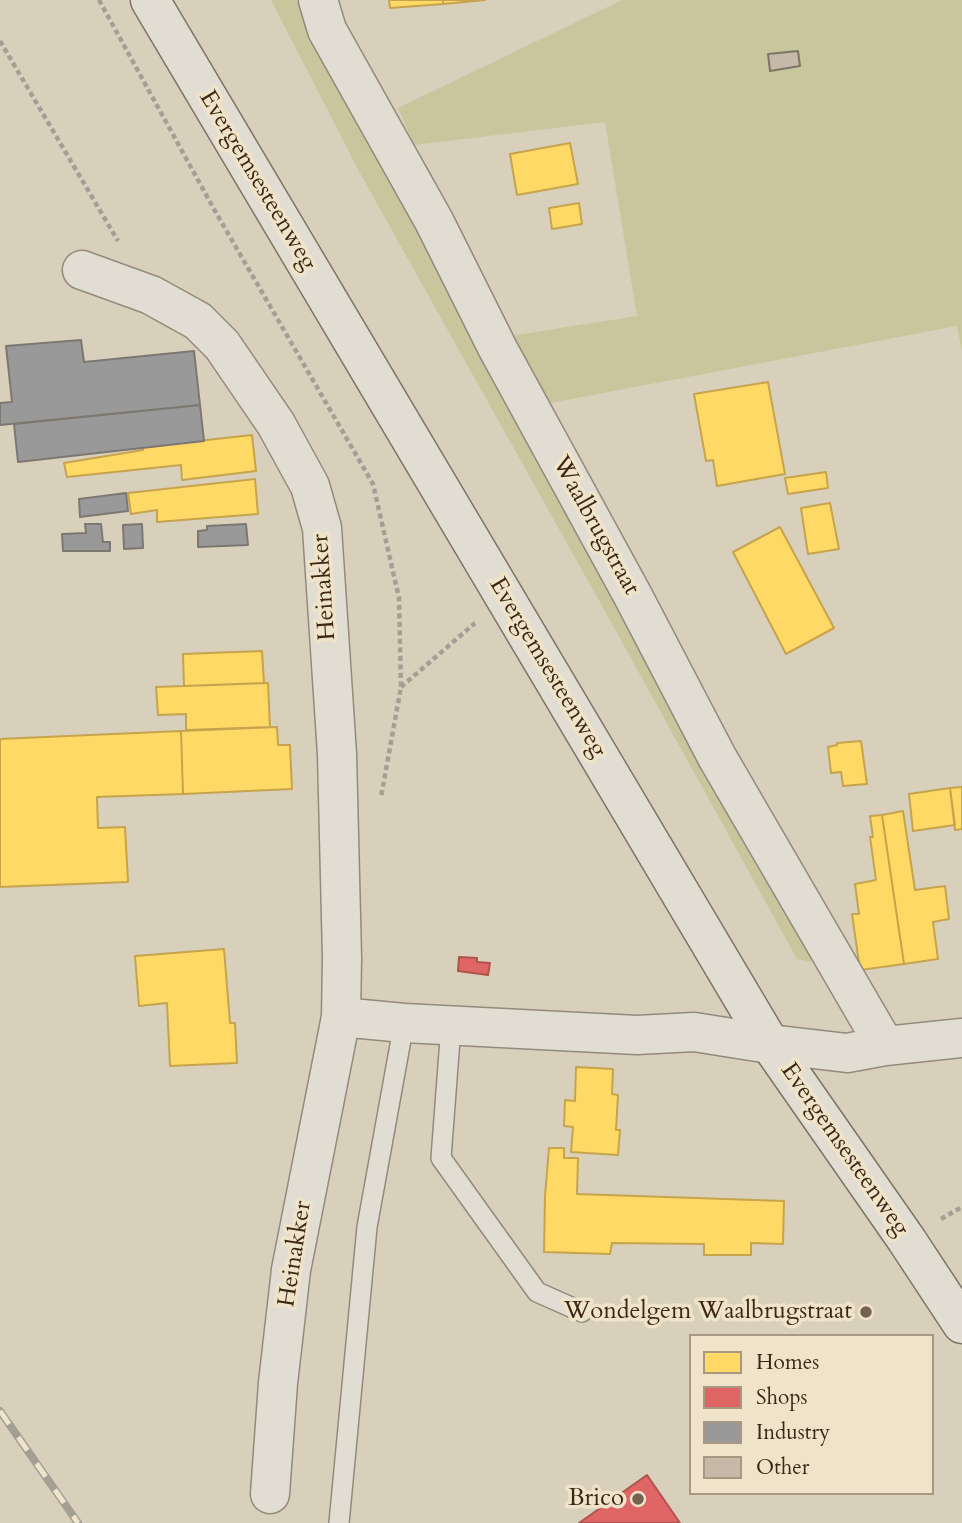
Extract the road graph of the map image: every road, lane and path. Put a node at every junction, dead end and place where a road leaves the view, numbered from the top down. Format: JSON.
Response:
{"nodes":[{"id":1,"x":150,"y":0,"type":"edge"},
{"id":2,"x":318,"y":0,"type":"edge"},
{"id":3,"x":0,"y":41,"type":"edge"},
{"id":4,"x":82,"y":270,"type":"dead end"},
{"id":5,"x":151,"y":295,"type":"junction"},
{"id":6,"x":505,"y":597,"type":"junction"},
{"id":7,"x":401,"y":687,"type":"dead end"},
{"id":8,"x":341,"y":1017,"type":"junction"},
{"id":9,"x":404,"y":1023,"type":"junction"},
{"id":10,"x":451,"y":1026,"type":"junction"},
{"id":11,"x":962,"y":1038,"type":"edge"},
{"id":12,"x":771,"y":1044,"type":"junction"},
{"id":13,"x":885,"y":1046,"type":"junction"},
{"id":14,"x":582,"y":1312,"type":"dead end"},
{"id":15,"x":962,"y":1324,"type":"edge"},
{"id":16,"x":270,"y":1494,"type":"dead end"},
{"id":17,"x":339,"y":1523,"type":"edge"}],
"edges":[{"from":1,"to":6,"type":"street","name":"Evergemsesteenweg"},
{"from":2,"to":13,"type":"street","name":"Waalbrugstraat"},
{"from":3,"to":5,"type":"path"},
{"from":4,"to":5,"type":"street","name":"Heinakker"},
{"from":5,"to":8,"type":"street","name":"Heinakker"},
{"from":6,"to":7,"type":"path"},
{"from":6,"to":12,"type":"street","name":"Evergemsesteenweg"},
{"from":8,"to":9,"type":"street"},
{"from":8,"to":16,"type":"street","name":"Heinakker"},
{"from":9,"to":10,"type":"street"},
{"from":9,"to":17,"type":"lane"},
{"from":10,"to":12,"type":"street"},
{"from":10,"to":14,"type":"lane"},
{"from":11,"to":13,"type":"street"},
{"from":12,"to":13,"type":"street"},
{"from":12,"to":15,"type":"street","name":"Evergemsesteenweg"}]}
